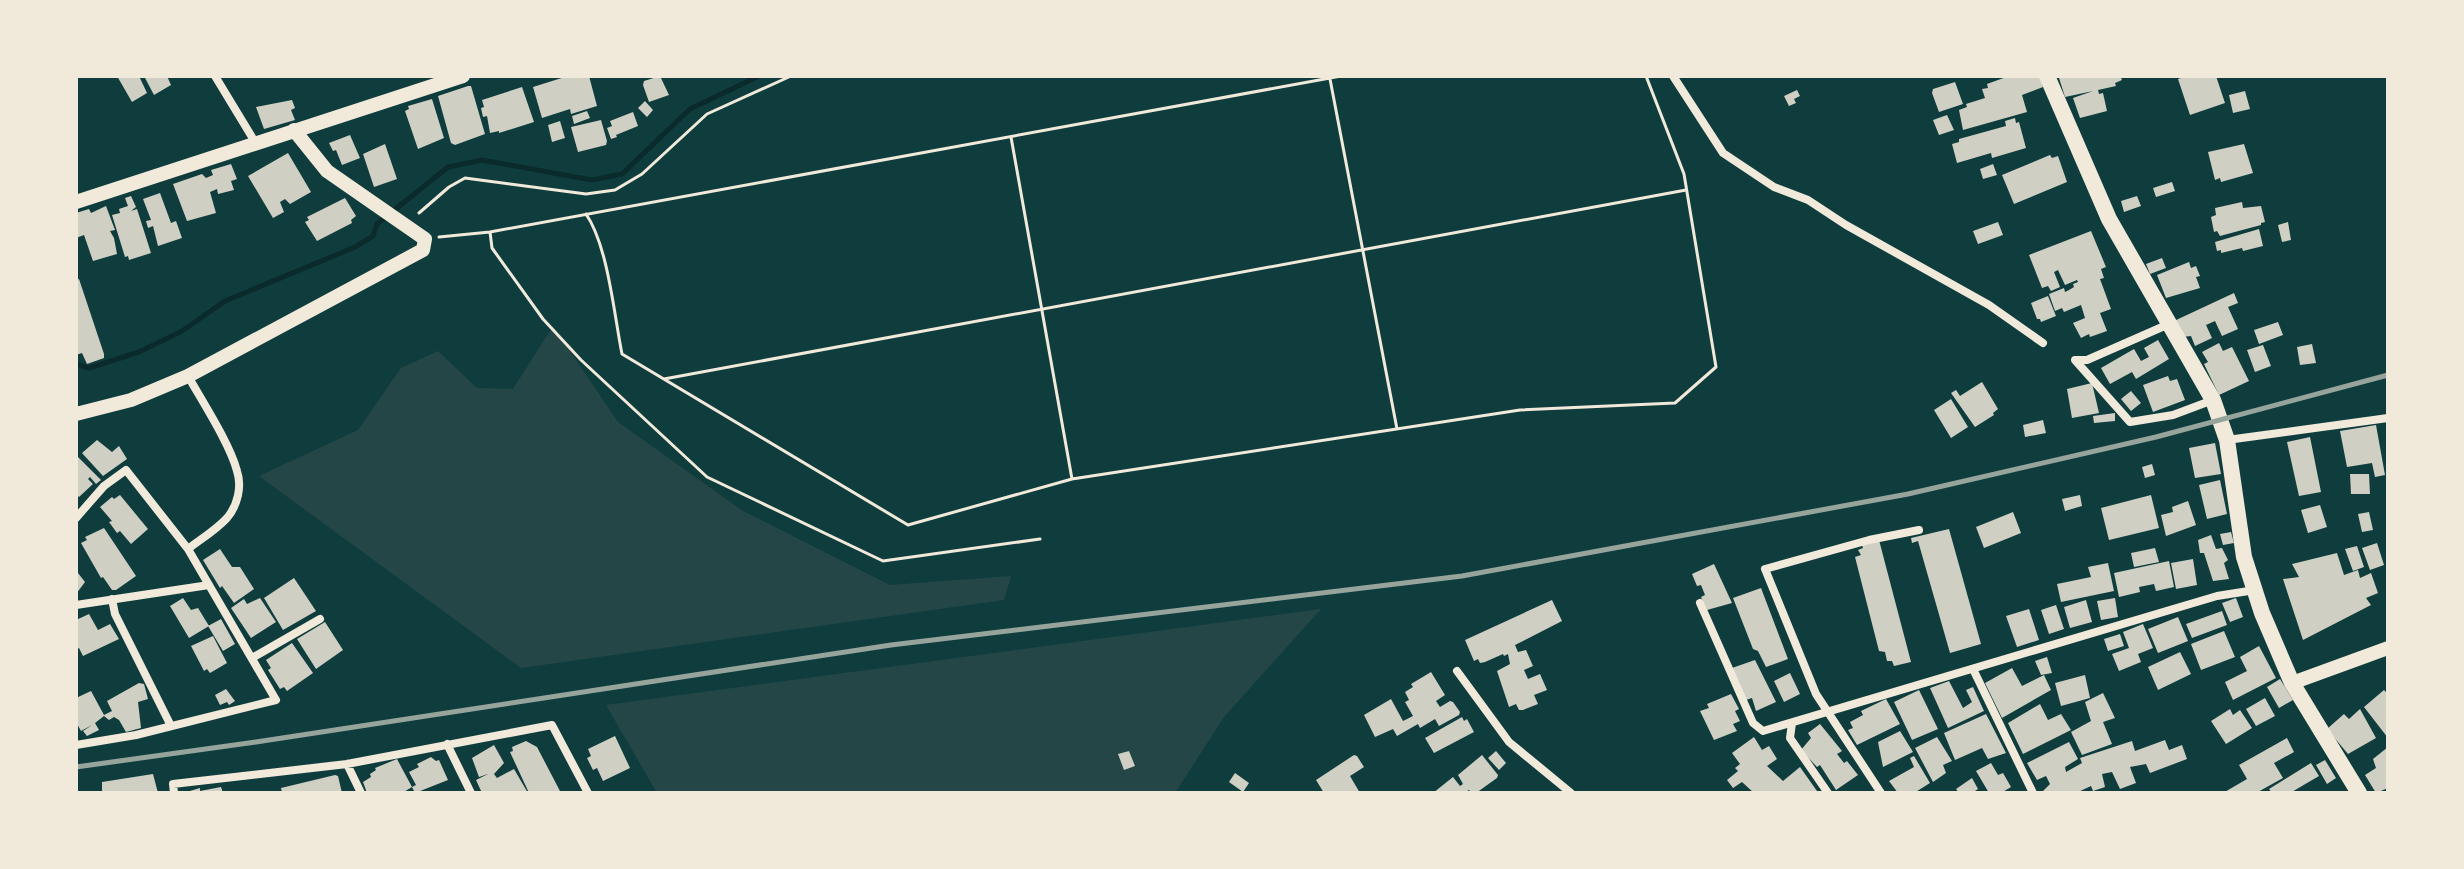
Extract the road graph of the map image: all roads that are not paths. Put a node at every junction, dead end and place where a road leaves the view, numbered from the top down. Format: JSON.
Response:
{"nodes":[{"id":1,"x":215,"y":76,"type":"edge"},
{"id":2,"x":463,"y":76,"type":"edge"},
{"id":3,"x":1673,"y":76,"type":"edge"},
{"id":4,"x":2047,"y":76,"type":"edge"},
{"id":5,"x":294,"y":130,"type":"junction"},
{"id":6,"x":255,"y":142,"type":"junction"},
{"id":7,"x":76,"y":202,"type":"edge"},
{"id":8,"x":2169,"y":324,"type":"junction"},
{"id":9,"x":2043,"y":343,"type":"dead end"},
{"id":10,"x":188,"y":376,"type":"junction"},
{"id":11,"x":2213,"y":400,"type":"junction"},
{"id":12,"x":76,"y":414,"type":"edge"},
{"id":13,"x":2388,"y":418,"type":"edge"},
{"id":14,"x":2227,"y":440,"type":"junction"},
{"id":15,"x":76,"y":518,"type":"edge"},
{"id":16,"x":1919,"y":530,"type":"dead end"},
{"id":17,"x":188,"y":549,"type":"junction"},
{"id":18,"x":209,"y":585,"type":"junction"},
{"id":19,"x":2255,"y":590,"type":"junction"},
{"id":20,"x":112,"y":599,"type":"junction"},
{"id":21,"x":1700,"y":603,"type":"dead end"},
{"id":22,"x":76,"y":605,"type":"edge"},
{"id":23,"x":320,"y":619,"type":"dead end"},
{"id":24,"x":2388,"y":648,"type":"edge"},
{"id":25,"x":252,"y":658,"type":"junction"},
{"id":26,"x":1973,"y":669,"type":"junction"},
{"id":27,"x":1457,"y":671,"type":"dead end"},
{"id":28,"x":2292,"y":683,"type":"junction"},
{"id":29,"x":1830,"y":712,"type":"junction"},
{"id":30,"x":1792,"y":723,"type":"junction"},
{"id":31,"x":171,"y":726,"type":"junction"},
{"id":32,"x":447,"y":744,"type":"junction"},
{"id":33,"x":76,"y":745,"type":"edge"},
{"id":34,"x":347,"y":764,"type":"junction"},
{"id":35,"x":174,"y":793,"type":"edge"},
{"id":36,"x":361,"y":793,"type":"edge"},
{"id":37,"x":471,"y":793,"type":"edge"},
{"id":38,"x":588,"y":793,"type":"edge"},
{"id":39,"x":1571,"y":793,"type":"edge"},
{"id":40,"x":1828,"y":793,"type":"edge"},
{"id":41,"x":1881,"y":793,"type":"edge"},
{"id":42,"x":2033,"y":793,"type":"edge"},
{"id":43,"x":2359,"y":793,"type":"edge"}],
"edges":[{"from":1,"to":6,"type":"street"},
{"from":2,"to":5,"type":"street"},
{"from":3,"to":9,"type":"street"},
{"from":4,"to":8,"type":"main road"},
{"from":5,"to":6,"type":"street"},
{"from":5,"to":10,"type":"street"},
{"from":6,"to":7,"type":"street"},
{"from":8,"to":11,"type":"main road"},
{"from":8,"to":11,"type":"street"},
{"from":10,"to":12,"type":"street"},
{"from":10,"to":17,"type":"street"},
{"from":11,"to":14,"type":"main road"},
{"from":13,"to":14,"type":"street"},
{"from":14,"to":19,"type":"main road"},
{"from":15,"to":17,"type":"street"},
{"from":16,"to":29,"type":"street"},
{"from":17,"to":18,"type":"street"},
{"from":18,"to":20,"type":"street"},
{"from":18,"to":25,"type":"street"},
{"from":19,"to":26,"type":"street"},
{"from":19,"to":28,"type":"main road"},
{"from":20,"to":22,"type":"street"},
{"from":20,"to":31,"type":"street"},
{"from":21,"to":30,"type":"street"},
{"from":23,"to":25,"type":"street"},
{"from":24,"to":28,"type":"street"},
{"from":25,"to":31,"type":"street"},
{"from":26,"to":29,"type":"street"},
{"from":26,"to":42,"type":"street"},
{"from":27,"to":39,"type":"street"},
{"from":28,"to":43,"type":"main road"},
{"from":29,"to":30,"type":"street"},
{"from":29,"to":41,"type":"street"},
{"from":30,"to":40,"type":"street"},
{"from":31,"to":33,"type":"street"},
{"from":32,"to":34,"type":"street"},
{"from":32,"to":37,"type":"street"},
{"from":32,"to":38,"type":"street"},
{"from":34,"to":35,"type":"street"},
{"from":34,"to":36,"type":"street"}]}
